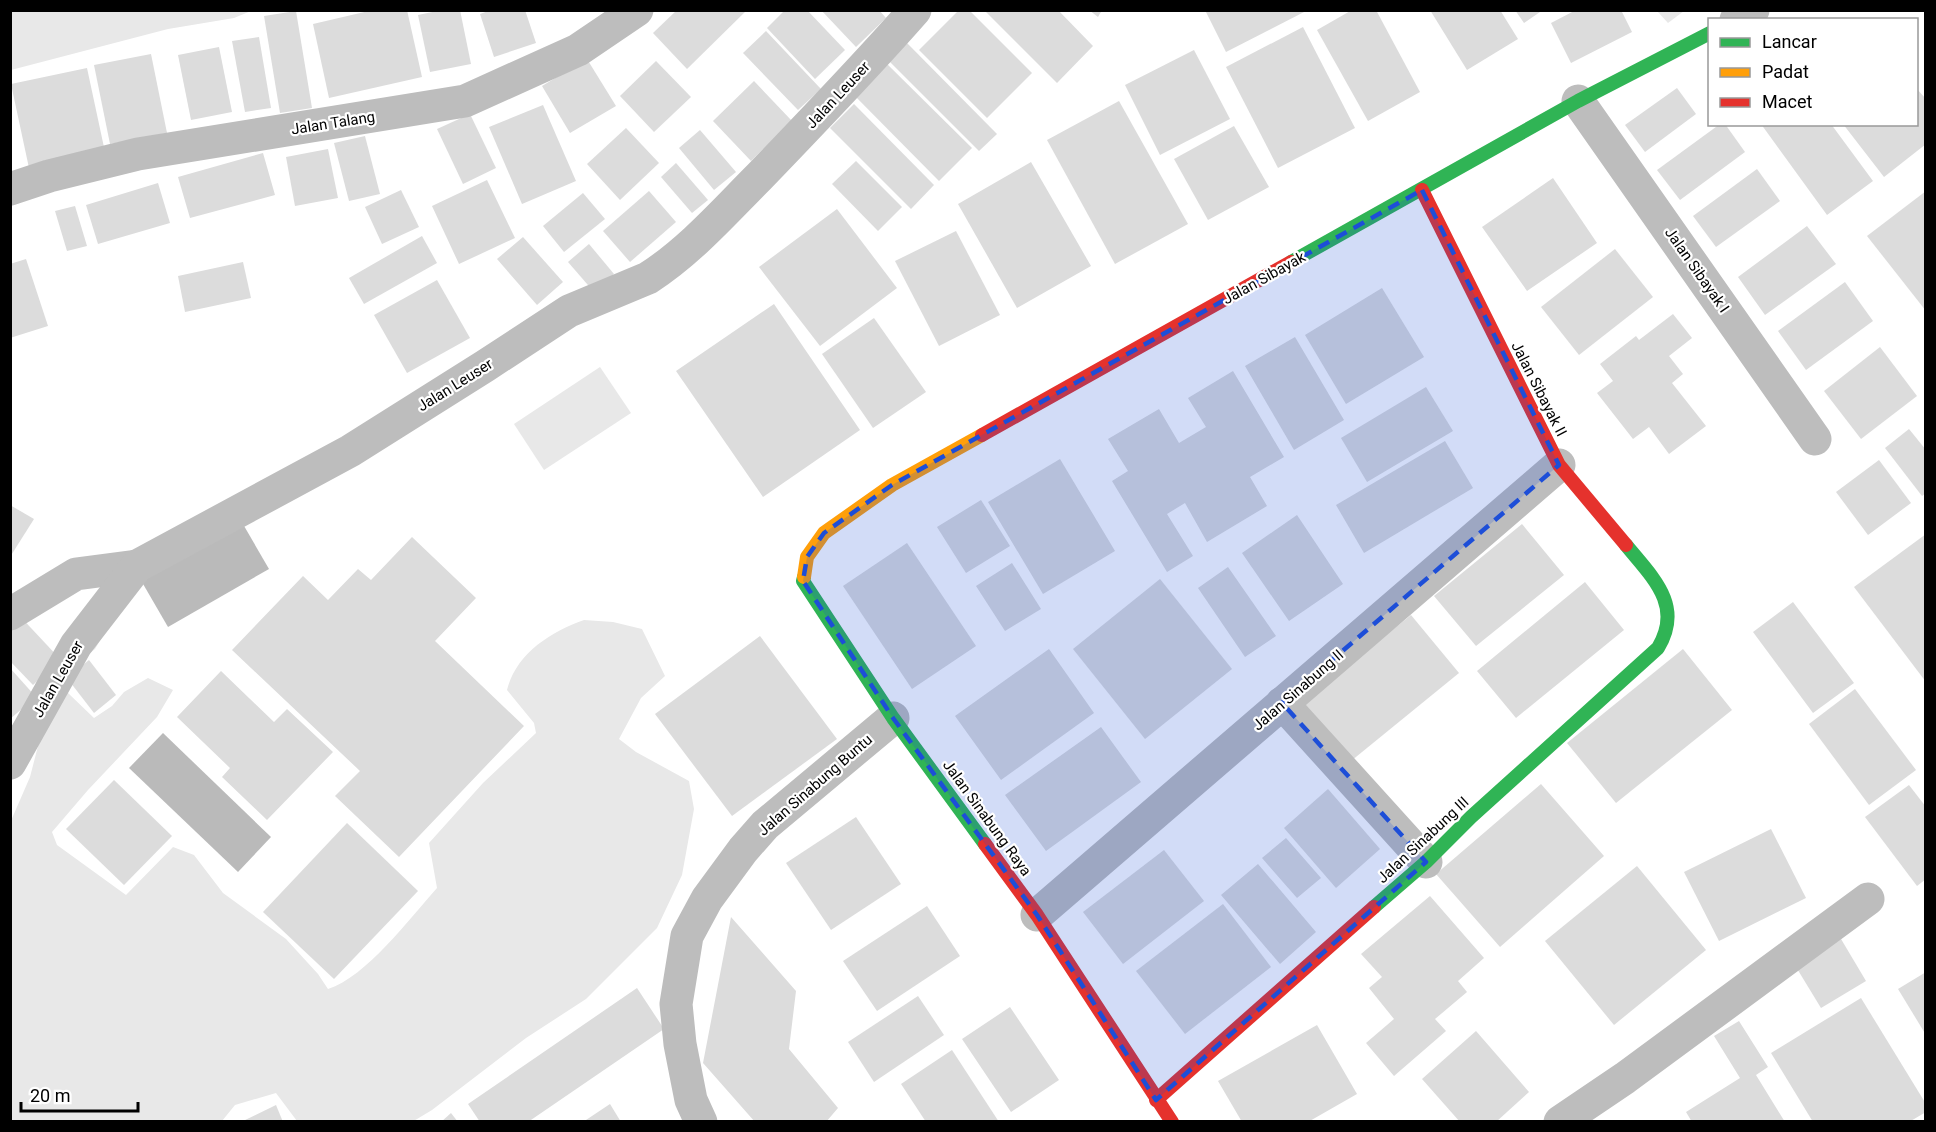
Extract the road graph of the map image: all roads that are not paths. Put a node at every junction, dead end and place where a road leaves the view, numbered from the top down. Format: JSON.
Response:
{"nodes":[{"id":1,"x":637,"y":10,"type":"edge"},
{"id":2,"x":915,"y":10,"type":"edge"},
{"id":3,"x":1753,"y":10,"type":"edge"},
{"id":4,"x":1739,"y":18,"type":"edge"},
{"id":5,"x":1708,"y":34,"type":"edge"},
{"id":6,"x":1578,"y":101,"type":"junction"},
{"id":7,"x":10,"y":189,"type":"edge"},
{"id":8,"x":1422,"y":190,"type":"junction"},
{"id":9,"x":1815,"y":439,"type":"dead end"},
{"id":10,"x":1559,"y":465,"type":"junction"},
{"id":11,"x":824,"y":533,"type":"joint"},
{"id":12,"x":137,"y":566,"type":"junction"},
{"id":13,"x":1657,"y":583,"type":"joint"},
{"id":14,"x":10,"y":614,"type":"edge"},
{"id":15,"x":1282,"y":703,"type":"junction"},
{"id":16,"x":893,"y":718,"type":"junction"},
{"id":17,"x":10,"y":763,"type":"edge"},
{"id":18,"x":1426,"y":862,"type":"junction"},
{"id":19,"x":1868,"y":899,"type":"dead end"},
{"id":20,"x":1037,"y":915,"type":"junction"},
{"id":21,"x":1156,"y":1100,"type":"junction"},
{"id":22,"x":702,"y":1122,"type":"edge"},
{"id":23,"x":1172,"y":1122,"type":"edge"},
{"id":24,"x":1560,"y":1122,"type":"edge"}],
"edges":[{"from":1,"to":7,"type":"street","name":"Jalan Talang"},
{"from":2,"to":12,"type":"street","name":"Jalan Leuser"},
{"from":3,"to":4,"type":"street"},
{"from":5,"to":6,"type":"street","name":"Jalan Sibayak"},
{"from":6,"to":8,"type":"street","name":"Jalan Sibayak"},
{"from":6,"to":9,"type":"street","name":"Jalan Sibayak I"},
{"from":8,"to":10,"type":"street","name":"Jalan Sibayak II"},
{"from":8,"to":11,"type":"street","name":"Jalan Sibayak"},
{"from":10,"to":13,"type":"street","name":"Jalan Sibayak II"},
{"from":10,"to":15,"type":"street","name":"Jalan Sinabung II"},
{"from":11,"to":16,"type":"street","name":"Jalan Sinabung Raya"},
{"from":12,"to":14,"type":"street"},
{"from":12,"to":17,"type":"street","name":"Jalan Leuser"},
{"from":13,"to":18,"type":"street","name":"Jalan Sinabung III"},
{"from":15,"to":18,"type":"street"},
{"from":15,"to":20,"type":"street","name":"Jalan Sinabung II"},
{"from":16,"to":20,"type":"street","name":"Jalan Sinabung Raya"},
{"from":16,"to":22,"type":"street","name":"Jalan Sinabung Buntu"},
{"from":18,"to":21,"type":"street","name":"Jalan Sinabung III"},
{"from":19,"to":24,"type":"street"},
{"from":20,"to":21,"type":"street","name":"Jalan Sinabung Raya"},
{"from":21,"to":23,"type":"street","name":"Jalan Sinabung Raya"}]}
